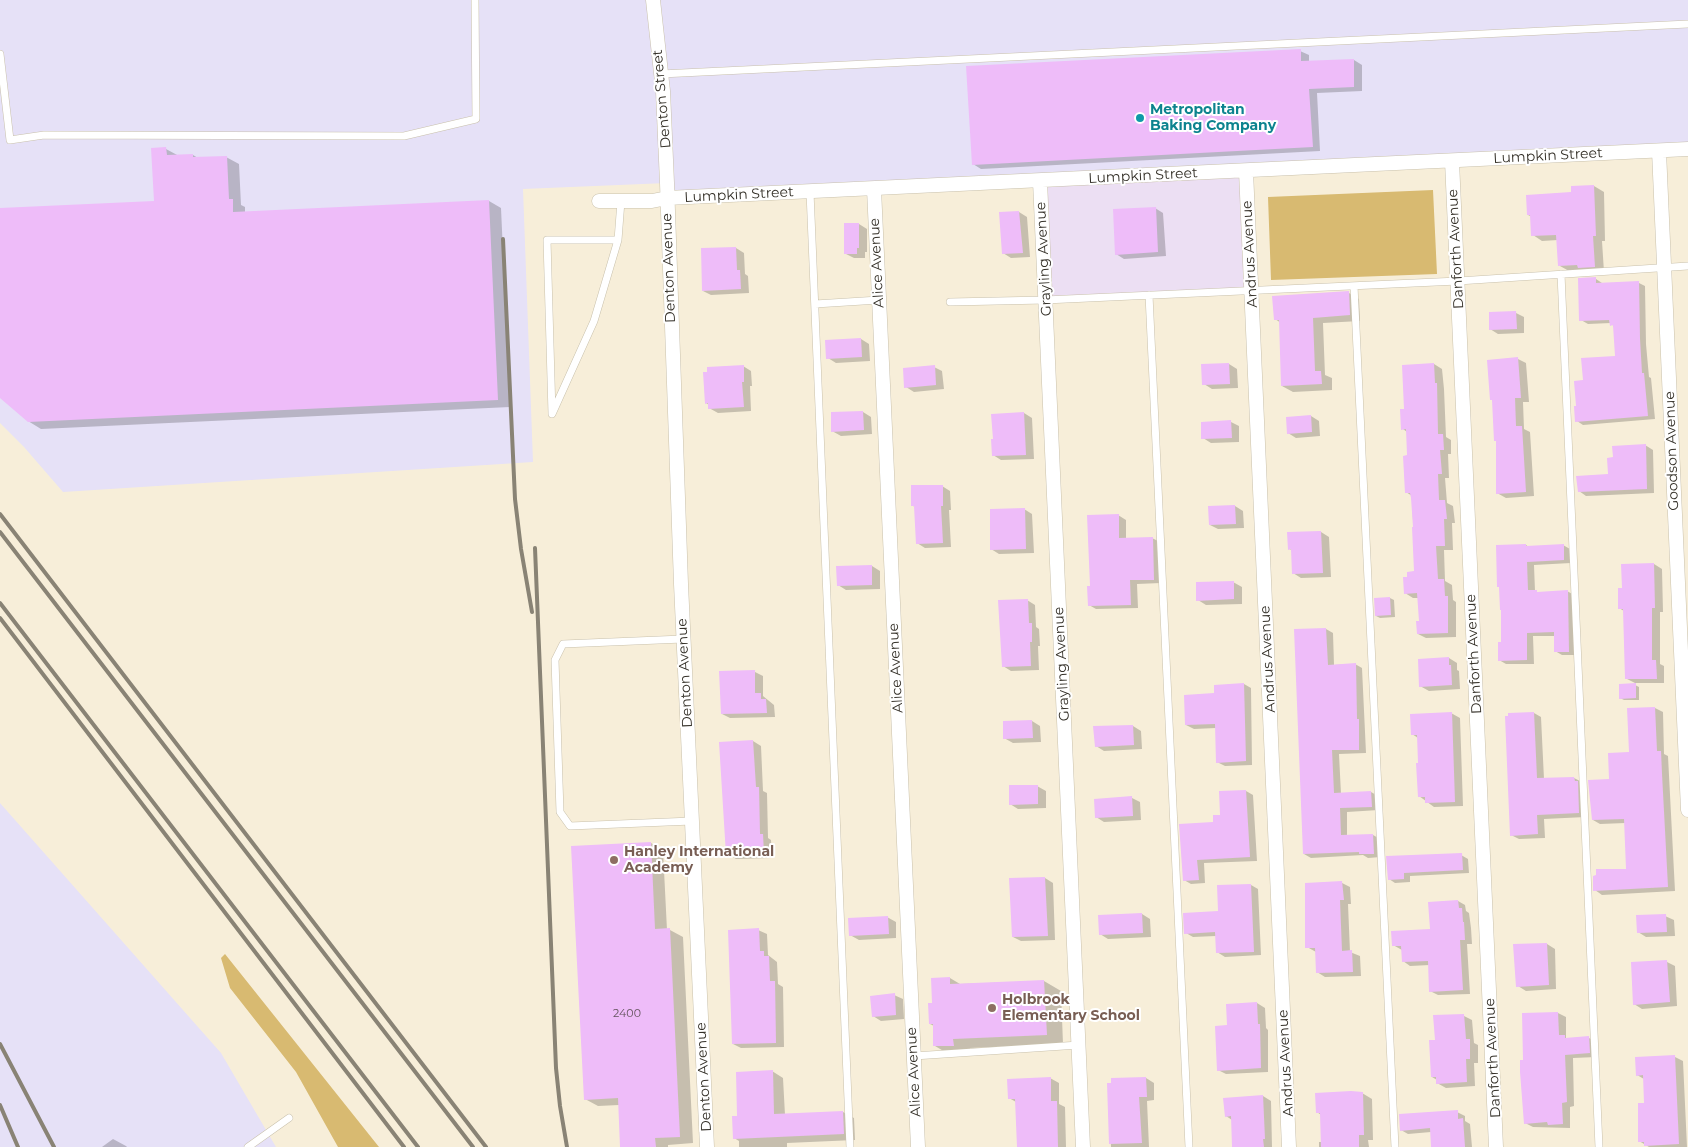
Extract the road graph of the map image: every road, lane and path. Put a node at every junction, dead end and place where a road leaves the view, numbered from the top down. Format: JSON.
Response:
{"nodes":[{"id":1,"x":474,"y":0,"type":"edge"},
{"id":2,"x":653,"y":0,"type":"edge"},
{"id":3,"x":1688,"y":24,"type":"edge"},
{"id":4,"x":0,"y":54,"type":"edge"},
{"id":5,"x":661,"y":74,"type":"junction"},
{"id":6,"x":1688,"y":149,"type":"edge"},
{"id":7,"x":1659,"y":151,"type":"junction"},
{"id":8,"x":1452,"y":160,"type":"junction"},
{"id":9,"x":1246,"y":171,"type":"junction"},
{"id":10,"x":1040,"y":181,"type":"junction"},
{"id":11,"x":874,"y":189,"type":"junction"},
{"id":12,"x":810,"y":192,"type":"junction"},
{"id":13,"x":667,"y":198,"type":"junction"},
{"id":14,"x":599,"y":201,"type":"dead end"},
{"id":15,"x":622,"y":201,"type":"junction"},
{"id":16,"x":618,"y":240,"type":"junction"},
{"id":17,"x":1688,"y":266,"type":"edge"},
{"id":18,"x":1664,"y":267,"type":"junction"},
{"id":19,"x":1561,"y":274,"type":"junction"},
{"id":20,"x":1458,"y":281,"type":"junction"},
{"id":21,"x":1354,"y":286,"type":"junction"},
{"id":22,"x":1252,"y":290,"type":"junction"},
{"id":23,"x":1149,"y":295,"type":"junction"},
{"id":24,"x":879,"y":300,"type":"junction"},
{"id":25,"x":1046,"y":300,"type":"junction"},
{"id":26,"x":950,"y":302,"type":"dead end"},
{"id":27,"x":815,"y":304,"type":"junction"},
{"id":28,"x":683,"y":639,"type":"junction"},
{"id":29,"x":1688,"y":810,"type":"edge"},
{"id":30,"x":692,"y":821,"type":"junction"},
{"id":31,"x":1079,"y":1044,"type":"junction"},
{"id":32,"x":914,"y":1056,"type":"junction"},
{"id":33,"x":289,"y":1118,"type":"dead end"},
{"id":34,"x":248,"y":1147,"type":"edge"},
{"id":35,"x":707,"y":1147,"type":"edge"},
{"id":36,"x":850,"y":1147,"type":"edge"},
{"id":37,"x":918,"y":1147,"type":"edge"},
{"id":38,"x":1083,"y":1147,"type":"edge"},
{"id":39,"x":1189,"y":1147,"type":"edge"},
{"id":40,"x":1289,"y":1147,"type":"edge"},
{"id":41,"x":1395,"y":1147,"type":"edge"},
{"id":42,"x":1496,"y":1147,"type":"edge"},
{"id":43,"x":1599,"y":1147,"type":"edge"}],
"edges":[{"from":1,"to":4,"type":"lane"},
{"from":2,"to":5,"type":"street","name":"Denton Street"},
{"from":3,"to":5,"type":"lane"},
{"from":5,"to":13,"type":"street","name":"Denton Street"},
{"from":6,"to":7,"type":"street","name":"Lumpkin Street"},
{"from":7,"to":8,"type":"street","name":"Lumpkin Street"},
{"from":7,"to":18,"type":"street","name":"Goodson Avenue"},
{"from":8,"to":9,"type":"street","name":"Lumpkin Street"},
{"from":8,"to":20,"type":"street","name":"Danforth Avenue"},
{"from":9,"to":10,"type":"street","name":"Lumpkin Street"},
{"from":9,"to":22,"type":"street","name":"Andrus Avenue"},
{"from":10,"to":11,"type":"street","name":"Lumpkin Street"},
{"from":10,"to":25,"type":"street","name":"Grayling Avenue"},
{"from":11,"to":12,"type":"street","name":"Lumpkin Street"},
{"from":11,"to":24,"type":"street","name":"Alice Avenue"},
{"from":12,"to":13,"type":"street","name":"Lumpkin Street"},
{"from":12,"to":27,"type":"lane"},
{"from":13,"to":15,"type":"street","name":"Lumpkin Street"},
{"from":13,"to":28,"type":"street","name":"Denton Avenue"},
{"from":14,"to":15,"type":"street","name":"Lumpkin Street"},
{"from":15,"to":16,"type":"lane"},
{"from":16,"to":16,"type":"lane"},
{"from":17,"to":18,"type":"lane"},
{"from":18,"to":19,"type":"lane"},
{"from":18,"to":29,"type":"street","name":"Goodson Avenue"},
{"from":19,"to":20,"type":"lane"},
{"from":19,"to":43,"type":"lane"},
{"from":20,"to":21,"type":"lane"},
{"from":20,"to":42,"type":"street","name":"Danforth Avenue"},
{"from":21,"to":22,"type":"lane"},
{"from":21,"to":41,"type":"lane"},
{"from":22,"to":23,"type":"lane"},
{"from":22,"to":40,"type":"street","name":"Andrus Avenue"},
{"from":23,"to":25,"type":"lane"},
{"from":23,"to":39,"type":"lane"},
{"from":24,"to":27,"type":"lane"},
{"from":24,"to":32,"type":"street","name":"Alice Avenue"},
{"from":25,"to":26,"type":"lane"},
{"from":25,"to":31,"type":"street","name":"Grayling Avenue"},
{"from":27,"to":36,"type":"lane"},
{"from":28,"to":30,"type":"street","name":"Denton Avenue"},
{"from":28,"to":30,"type":"lane"},
{"from":30,"to":35,"type":"street","name":"Denton Avenue"},
{"from":31,"to":32,"type":"lane"},
{"from":31,"to":38,"type":"street","name":"Grayling Avenue"},
{"from":32,"to":37,"type":"street","name":"Alice Avenue"},
{"from":33,"to":34,"type":"lane"}]}
